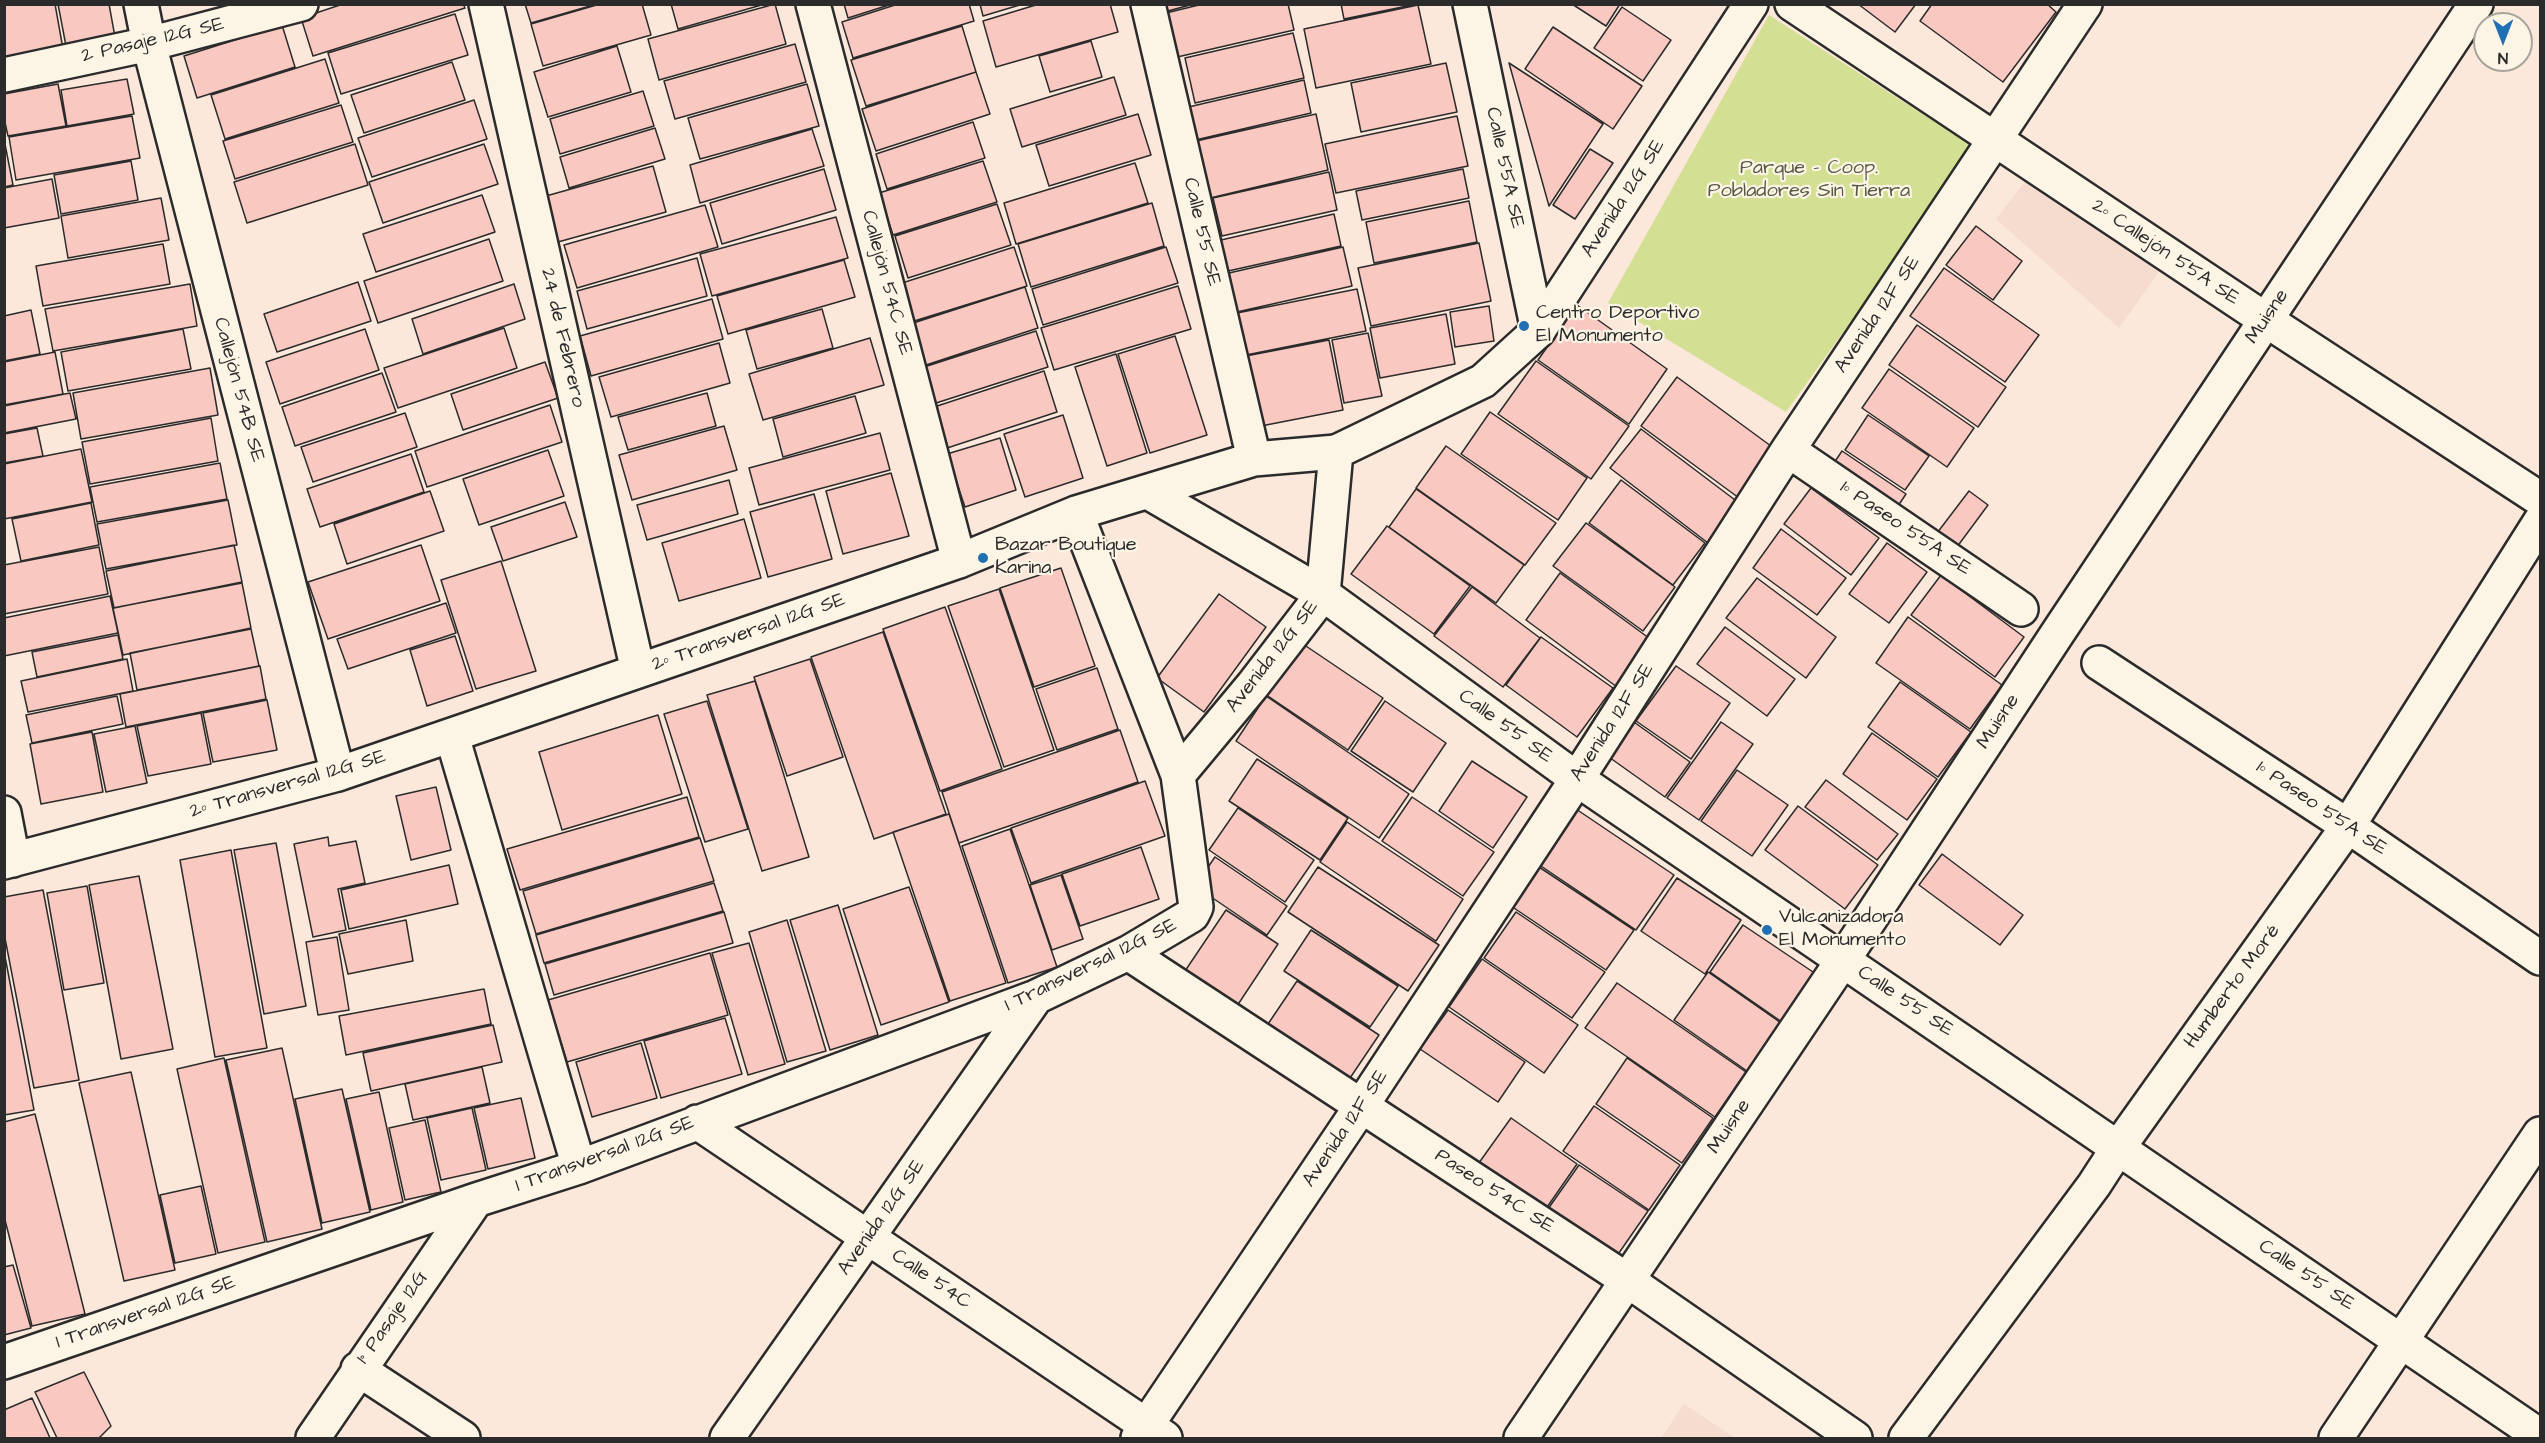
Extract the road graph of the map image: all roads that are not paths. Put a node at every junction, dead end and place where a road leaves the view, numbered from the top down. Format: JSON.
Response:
{"nodes":[{"id":1,"x":141,"y":4,"type":"edge"},
{"id":2,"x":301,"y":4,"type":"edge"},
{"id":3,"x":486,"y":4,"type":"edge"},
{"id":4,"x":813,"y":4,"type":"edge"},
{"id":5,"x":1148,"y":4,"type":"edge"},
{"id":6,"x":1470,"y":4,"type":"edge"},
{"id":7,"x":1751,"y":4,"type":"edge"},
{"id":8,"x":1792,"y":4,"type":"edge"},
{"id":9,"x":2085,"y":4,"type":"edge"},
{"id":10,"x":2476,"y":4,"type":"edge"},
{"id":11,"x":149,"y":44,"type":"junction"},
{"id":12,"x":4,"y":75,"type":"edge"},
{"id":13,"x":1995,"y":140,"type":"junction"},
{"id":14,"x":2266,"y":320,"type":"junction"},
{"id":15,"x":1538,"y":331,"type":"junction"},
{"id":16,"x":1483,"y":381,"type":"joint"},
{"id":17,"x":1788,"y":450,"type":"junction"},
{"id":18,"x":1336,"y":452,"type":"junction"},
{"id":19,"x":1254,"y":459,"type":"junction"},
{"id":20,"x":1148,"y":492,"type":"junction"},
{"id":21,"x":2541,"y":499,"type":"edge"},
{"id":22,"x":1076,"y":513,"type":"junction"},
{"id":23,"x":2541,"y":522,"type":"edge"},
{"id":24,"x":959,"y":561,"type":"junction"},
{"id":25,"x":1323,"y":594,"type":"junction"},
{"id":26,"x":2022,"y":609,"type":"dead end"},
{"id":27,"x":2099,"y":663,"type":"dead end"},
{"id":28,"x":638,"y":671,"type":"junction"},
{"id":29,"x":452,"y":736,"type":"junction"},
{"id":30,"x":338,"y":774,"type":"junction"},
{"id":31,"x":1178,"y":775,"type":"junction"},
{"id":32,"x":1577,"y":779,"type":"junction"},
{"id":33,"x":4,"y":813,"type":"edge"},
{"id":34,"x":2348,"y":826,"type":"junction"},
{"id":35,"x":9,"y":861,"type":"edge"},
{"id":36,"x":1128,"y":952,"type":"junction"},
{"id":37,"x":2541,"y":958,"type":"edge"},
{"id":38,"x":1843,"y":960,"type":"junction"},
{"id":39,"x":1036,"y":997,"type":"junction"},
{"id":40,"x":1362,"y":1105,"type":"junction"},
{"id":41,"x":697,"y":1122,"type":"junction"},
{"id":42,"x":2541,"y":1134,"type":"edge"},
{"id":43,"x":2118,"y":1148,"type":"junction"},
{"id":44,"x":579,"y":1167,"type":"junction"},
{"id":45,"x":476,"y":1200,"type":"junction"},
{"id":46,"x":869,"y":1237,"type":"junction"},
{"id":47,"x":1627,"y":1280,"type":"junction"},
{"id":48,"x":2400,"y":1340,"type":"junction"},
{"id":49,"x":4,"y":1362,"type":"edge"},
{"id":50,"x":358,"y":1369,"type":"junction"},
{"id":51,"x":1150,"y":1434,"type":"edge"},
{"id":52,"x":2541,"y":1436,"type":"edge"},
{"id":53,"x":313,"y":1438,"type":"edge"},
{"id":54,"x":463,"y":1438,"type":"edge"},
{"id":55,"x":727,"y":1438,"type":"edge"},
{"id":56,"x":1521,"y":1438,"type":"edge"},
{"id":57,"x":1855,"y":1438,"type":"edge"},
{"id":58,"x":1906,"y":1438,"type":"edge"},
{"id":59,"x":2336,"y":1438,"type":"edge"}],
"edges":[{"from":1,"to":11,"type":"street","name":"Callejón 54B SE"},
{"from":2,"to":11,"type":"street","name":"2 Pasaje 12G SE"},
{"from":3,"to":28,"type":"street","name":"24 de Febrero"},
{"from":4,"to":24,"type":"street","name":"Callejón 54C SE"},
{"from":5,"to":19,"type":"street","name":"Calle 55 SE"},
{"from":6,"to":15,"type":"street","name":"Calle 55A SE"},
{"from":7,"to":15,"type":"street","name":"Avenida 12G SE"},
{"from":8,"to":13,"type":"street","name":"2º Callejón 55A SE"},
{"from":9,"to":13,"type":"street","name":"Avenida 12F SE"},
{"from":10,"to":14,"type":"street","name":"Muisne"},
{"from":11,"to":12,"type":"street","name":"2 Pasaje 12G SE"},
{"from":11,"to":30,"type":"street","name":"Callejón 54B SE"},
{"from":13,"to":14,"type":"street","name":"2º Callejón 55A SE"},
{"from":13,"to":17,"type":"street","name":"Avenida 12F SE"},
{"from":14,"to":21,"type":"street","name":"2º Callejón 55A SE"},
{"from":14,"to":38,"type":"street","name":"Muisne"},
{"from":15,"to":16,"type":"street","name":"Avenida 12G SE"},
{"from":16,"to":18,"type":"street","name":"2º Transversal 12G SE"},
{"from":17,"to":26,"type":"street","name":"1º Paseo 55A SE"},
{"from":17,"to":32,"type":"street","name":"Avenida 12F SE"},
{"from":18,"to":19,"type":"street","name":"2º Transversal 12G SE"},
{"from":18,"to":25,"type":"street","name":"Avenida 12G SE"},
{"from":19,"to":20,"type":"street","name":"2º Transversal 12G SE"},
{"from":20,"to":22,"type":"street","name":"2º Transversal 12G SE"},
{"from":20,"to":25,"type":"street","name":"Calle 55 SE"},
{"from":22,"to":24,"type":"street","name":"2º Transversal 12G SE"},
{"from":22,"to":31,"type":"street"},
{"from":23,"to":34,"type":"street","name":"Humberto Moré"},
{"from":24,"to":28,"type":"street","name":"2º Transversal 12G SE"},
{"from":25,"to":31,"type":"street","name":"Avenida 12G SE"},
{"from":25,"to":32,"type":"street","name":"Calle 55 SE"},
{"from":27,"to":34,"type":"street","name":"1º Paseo 55A SE"},
{"from":28,"to":29,"type":"street","name":"2º Transversal 12G SE"},
{"from":29,"to":30,"type":"street","name":"2º Transversal 12G SE"},
{"from":29,"to":44,"type":"street"},
{"from":30,"to":35,"type":"street","name":"2º Transversal 12G SE"},
{"from":31,"to":36,"type":"street","name":"1 Transversal 12G SE"},
{"from":32,"to":38,"type":"street","name":"Calle 55 SE"},
{"from":32,"to":40,"type":"street","name":"Avenida 12F SE"},
{"from":33,"to":35,"type":"street"},
{"from":34,"to":37,"type":"street","name":"1º Paseo 55A SE"},
{"from":34,"to":43,"type":"street","name":"Humberto Moré"},
{"from":36,"to":39,"type":"street","name":"1 Transversal 12G SE"},
{"from":36,"to":40,"type":"street","name":"Paseo 54C SE"},
{"from":38,"to":43,"type":"street","name":"Calle 55 SE"},
{"from":38,"to":47,"type":"street","name":"Muisne"},
{"from":39,"to":41,"type":"street","name":"1 Transversal 12G SE"},
{"from":39,"to":46,"type":"street","name":"Avenida 12G SE"},
{"from":40,"to":47,"type":"street","name":"Paseo 54C SE"},
{"from":40,"to":51,"type":"street","name":"Avenida 12F SE"},
{"from":41,"to":44,"type":"street","name":"1 Transversal 12G SE"},
{"from":41,"to":46,"type":"street","name":"Calle 54C"},
{"from":42,"to":48,"type":"street"},
{"from":43,"to":48,"type":"street","name":"Calle 55 SE"},
{"from":43,"to":58,"type":"street","name":"Humberto Moré"},
{"from":44,"to":45,"type":"street","name":"1 Transversal 12G SE"},
{"from":45,"to":49,"type":"street","name":"1 Transversal 12G SE"},
{"from":45,"to":50,"type":"street","name":"1° Pasaje 12G"},
{"from":46,"to":51,"type":"street","name":"Calle 54C"},
{"from":46,"to":55,"type":"street","name":"Avenida 12G SE"},
{"from":47,"to":56,"type":"street","name":"Muisne"},
{"from":47,"to":57,"type":"street","name":"Paseo 54C SE"},
{"from":48,"to":52,"type":"street","name":"Calle 55 SE"},
{"from":48,"to":59,"type":"street"},
{"from":50,"to":53,"type":"street","name":"1° Pasaje 12G"},
{"from":50,"to":54,"type":"street"}]}
